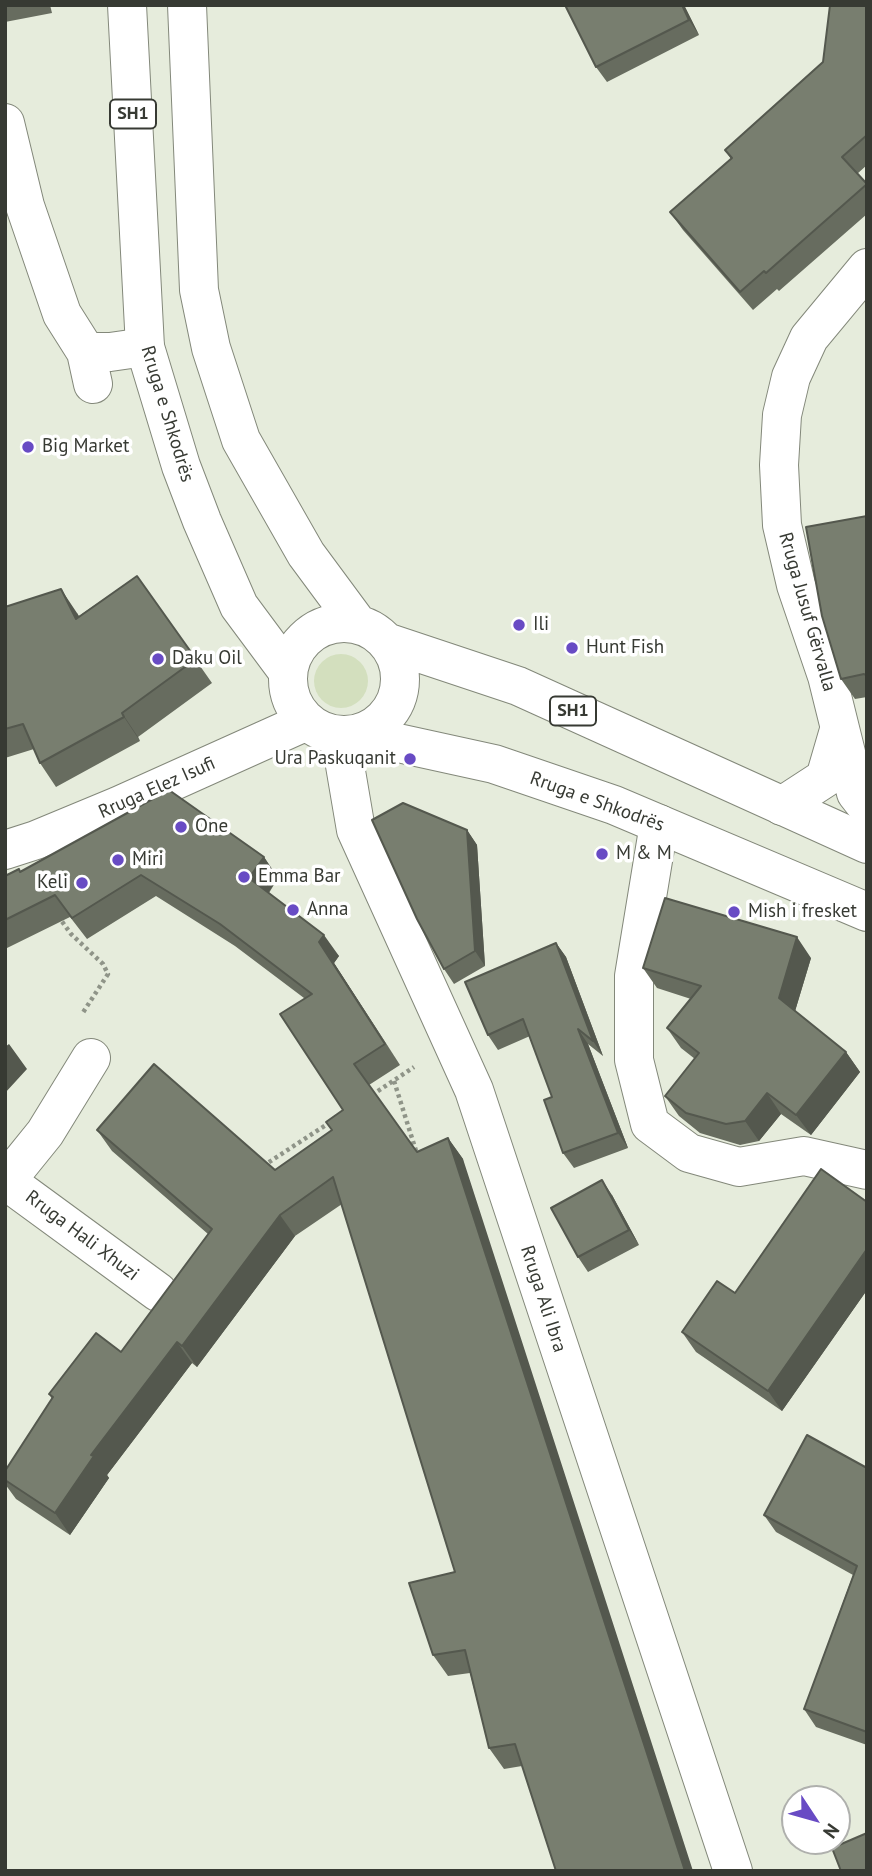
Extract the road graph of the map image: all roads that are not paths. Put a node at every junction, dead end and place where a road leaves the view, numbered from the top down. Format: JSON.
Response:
{"nodes":[{"id":1,"x":127,"y":5,"type":"edge"},
{"id":2,"x":187,"y":5,"type":"edge"},
{"id":3,"x":7,"y":136,"type":"edge"},
{"id":4,"x":867,"y":268,"type":"edge"},
{"id":5,"x":145,"y":347,"type":"junction"},
{"id":6,"x":356,"y":624,"type":"junction"},
{"id":7,"x":389,"y":643,"type":"junction"},
{"id":8,"x":288,"y":672,"type":"junction"},
{"id":9,"x":334,"y":730,"type":"junction"},
{"id":10,"x":839,"y":730,"type":"junction"},
{"id":11,"x":782,"y":806,"type":"junction"},
{"id":12,"x":867,"y":807,"type":"edge"},
{"id":13,"x":659,"y":824,"type":"junction"},
{"id":14,"x":867,"y":844,"type":"edge"},
{"id":15,"x":5,"y":850,"type":"edge"},
{"id":16,"x":867,"y":912,"type":"edge"},
{"id":17,"x":92,"y":1058,"type":"dead end"},
{"id":18,"x":867,"y":1170,"type":"edge"},
{"id":19,"x":6,"y":1180,"type":"edge"},
{"id":20,"x":158,"y":1292,"type":"dead end"},
{"id":21,"x":733,"y":1871,"type":"edge"}],
"edges":[{"from":1,"to":5,"type":"main road","name":"Rruga e Shkodrës","number":"SH1"},
{"from":2,"to":6,"type":"main road","number":"SH1"},
{"from":3,"to":5,"type":"main road"},
{"from":4,"to":10,"type":"main road","name":"Rruga Jusuf Gërvalla"},
{"from":5,"to":8,"type":"main road","name":"Rruga e Shkodrës","number":"SH1"},
{"from":6,"to":7,"type":"main road","number":"SH1"},
{"from":6,"to":8,"type":"main road"},
{"from":7,"to":9,"type":"main road"},
{"from":7,"to":11,"type":"main road","number":"SH1"},
{"from":8,"to":9,"type":"main road","number":"SH1"},
{"from":9,"to":13,"type":"main road","name":"Rruga e Shkodrës"},
{"from":9,"to":15,"type":"main road","name":"Rruga Elez Isufi"},
{"from":9,"to":21,"type":"main road","name":"Rruga Ali Ibra"},
{"from":10,"to":11,"type":"main road","name":"Rruga Jusuf Gërvalla"},
{"from":10,"to":12,"type":"main road","name":"Rruga Jusuf Gërvalla"},
{"from":11,"to":14,"type":"main road","number":"SH1"},
{"from":13,"to":16,"type":"main road","name":"Rruga e Shkodrës"},
{"from":13,"to":18,"type":"main road"},
{"from":17,"to":19,"type":"main road","name":"Rruga Hali Xhuzi"},
{"from":19,"to":20,"type":"main road","name":"Rruga Hali Xhuzi"}]}
